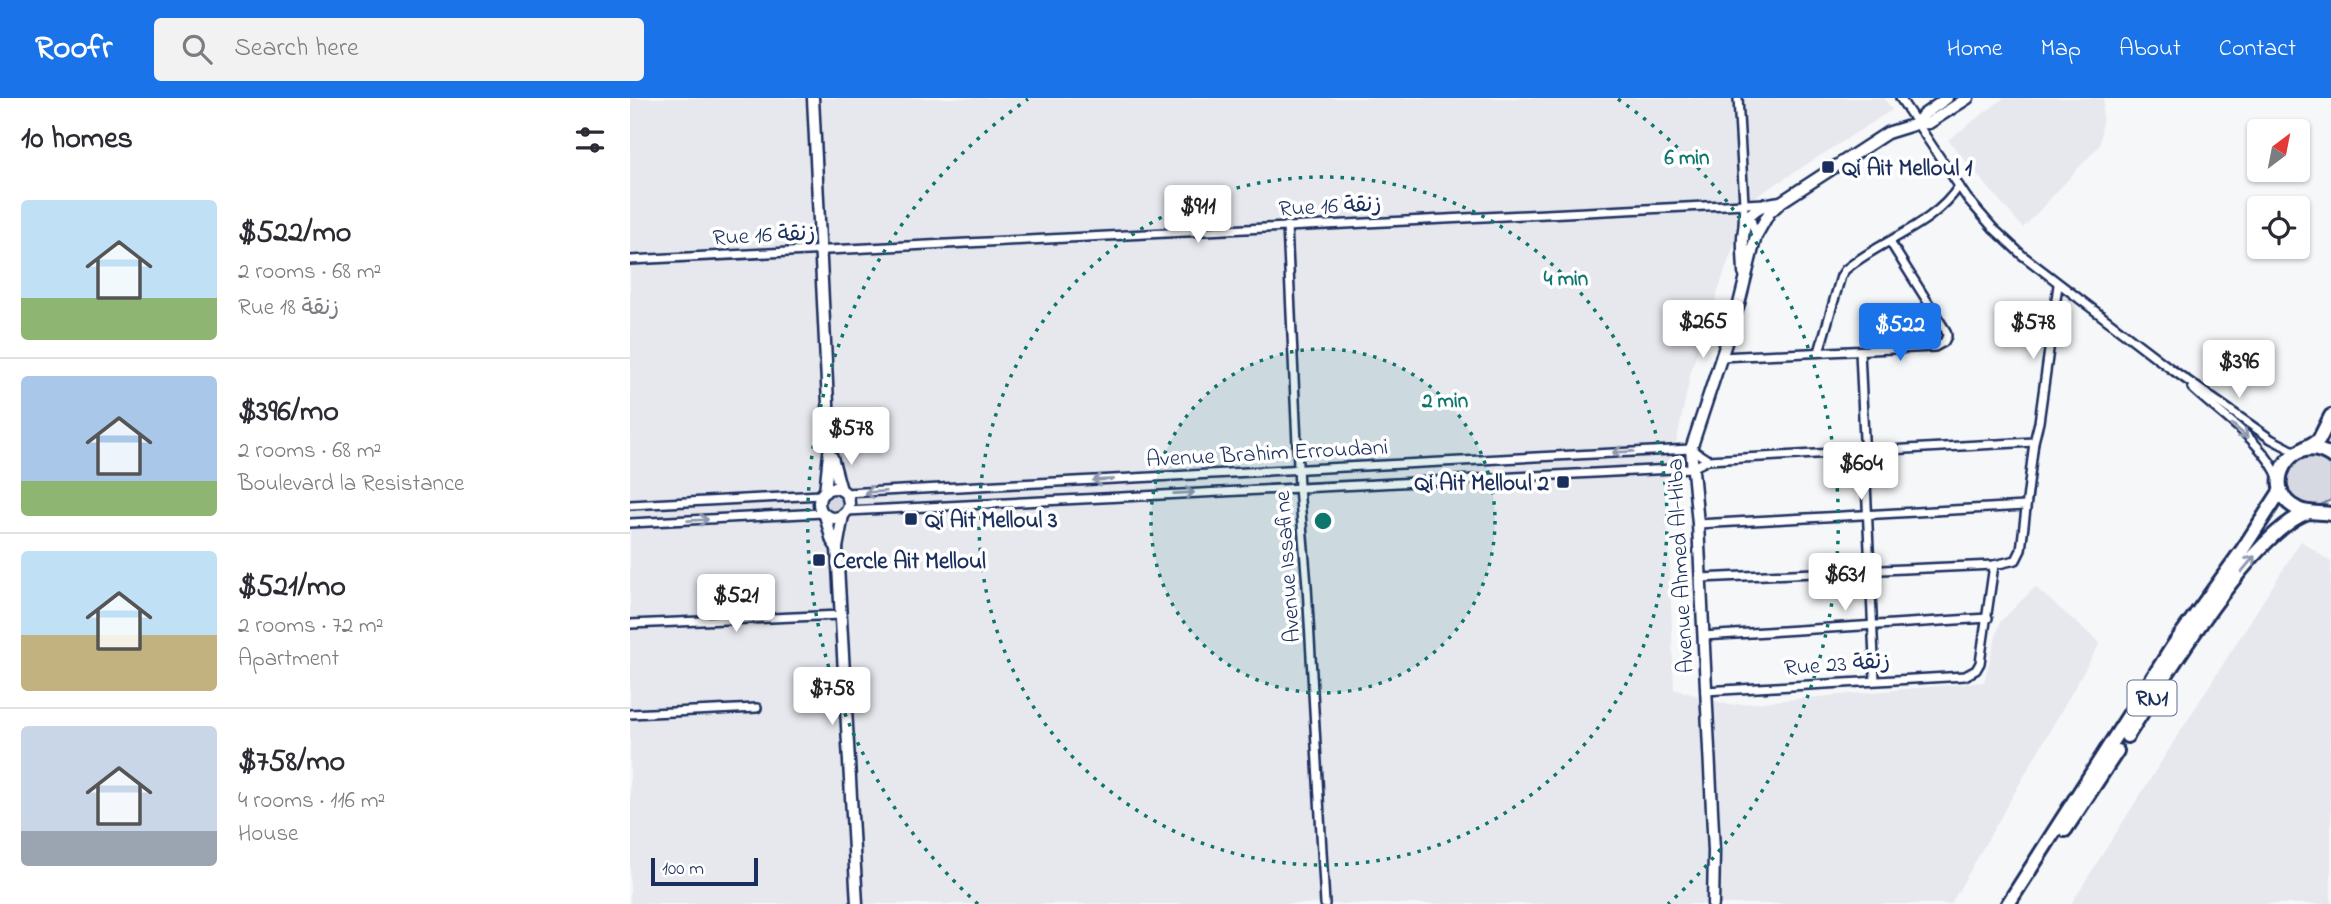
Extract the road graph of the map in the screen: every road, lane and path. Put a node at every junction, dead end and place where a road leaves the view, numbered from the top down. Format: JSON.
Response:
{"nodes":[{"id":1,"x":813,"y":98,"type":"edge"},
{"id":2,"x":1738,"y":98,"type":"edge"},
{"id":3,"x":1900,"y":98,"type":"edge"},
{"id":4,"x":1947,"y":98,"type":"edge"},
{"id":5,"x":1968,"y":98,"type":"edge"},
{"id":6,"x":1916,"y":124,"type":"junction"},
{"id":7,"x":1959,"y":186,"type":"junction"},
{"id":8,"x":1967,"y":198,"type":"junction"},
{"id":9,"x":1950,"y":201,"type":"junction"},
{"id":10,"x":1781,"y":202,"type":"junction"},
{"id":11,"x":1744,"y":203,"type":"junction"},
{"id":12,"x":1766,"y":204,"type":"junction"},
{"id":13,"x":1750,"y":214,"type":"junction"},
{"id":14,"x":1287,"y":226,"type":"junction"},
{"id":15,"x":1743,"y":235,"type":"junction"},
{"id":16,"x":1756,"y":236,"type":"junction"},
{"id":17,"x":1890,"y":242,"type":"junction"},
{"id":18,"x":819,"y":251,"type":"junction"},
{"id":19,"x":630,"y":260,"type":"edge"},
{"id":20,"x":1744,"y":280,"type":"junction"},
{"id":21,"x":2058,"y":285,"type":"junction"},
{"id":22,"x":1860,"y":351,"type":"junction"},
{"id":23,"x":1819,"y":352,"type":"junction"},
{"id":24,"x":1720,"y":357,"type":"junction"},
{"id":25,"x":2171,"y":369,"type":"junction"},
{"id":26,"x":2331,"y":416,"type":"edge"},
{"id":27,"x":2034,"y":442,"type":"junction"},
{"id":28,"x":1692,"y":449,"type":"junction"},
{"id":29,"x":1864,"y":452,"type":"junction"},
{"id":30,"x":2299,"y":452,"type":"junction"},
{"id":31,"x":831,"y":453,"type":"junction"},
{"id":32,"x":1582,"y":454,"type":"junction"},
{"id":33,"x":2331,"y":456,"type":"edge"},
{"id":34,"x":1708,"y":460,"type":"junction"},
{"id":35,"x":1692,"y":468,"type":"junction"},
{"id":36,"x":1299,"y":469,"type":"junction"},
{"id":37,"x":1584,"y":472,"type":"junction"},
{"id":38,"x":1124,"y":479,"type":"junction"},
{"id":39,"x":1045,"y":483,"type":"junction"},
{"id":40,"x":2280,"y":486,"type":"junction"},
{"id":41,"x":1299,"y":487,"type":"junction"},
{"id":42,"x":843,"y":491,"type":"junction"},
{"id":43,"x":823,"y":493,"type":"junction"},
{"id":44,"x":1125,"y":497,"type":"junction"},
{"id":45,"x":1047,"y":501,"type":"junction"},
{"id":46,"x":630,"y":505,"type":"edge"},
{"id":47,"x":2025,"y":506,"type":"junction"},
{"id":48,"x":2322,"y":511,"type":"edge"},
{"id":49,"x":845,"y":513,"type":"junction"},
{"id":50,"x":824,"y":514,"type":"junction"},
{"id":51,"x":1867,"y":516,"type":"junction"},
{"id":52,"x":630,"y":523,"type":"edge"},
{"id":53,"x":1698,"y":524,"type":"junction"},
{"id":54,"x":837,"y":548,"type":"junction"},
{"id":55,"x":1994,"y":565,"type":"junction"},
{"id":56,"x":1870,"y":571,"type":"junction"},
{"id":57,"x":1700,"y":578,"type":"junction"},
{"id":58,"x":841,"y":615,"type":"junction"},
{"id":59,"x":1987,"y":618,"type":"junction"},
{"id":60,"x":630,"y":624,"type":"edge"},
{"id":61,"x":1873,"y":625,"type":"junction"},
{"id":62,"x":1703,"y":636,"type":"junction"},
{"id":63,"x":1875,"y":680,"type":"junction"},
{"id":64,"x":1705,"y":691,"type":"junction"},
{"id":65,"x":758,"y":708,"type":"dead end"},
{"id":66,"x":630,"y":714,"type":"edge"},
{"id":67,"x":857,"y":904,"type":"edge"},
{"id":68,"x":1325,"y":904,"type":"edge"},
{"id":69,"x":1713,"y":904,"type":"edge"},
{"id":70,"x":2008,"y":904,"type":"edge"},
{"id":71,"x":2018,"y":904,"type":"edge"}],
"edges":[{"from":1,"to":18,"type":"street"},
{"from":2,"to":11,"type":"street"},
{"from":3,"to":6,"type":"street"},
{"from":4,"to":6,"type":"street"},
{"from":5,"to":6,"type":"street","name":"Avenue Ahmed Al-Hiba"},
{"from":6,"to":7,"type":"street"},
{"from":6,"to":10,"type":"street","name":"Avenue Ahmed Al-Hiba"},
{"from":7,"to":8,"type":"street"},
{"from":7,"to":9,"type":"street"},
{"from":8,"to":9,"type":"street"},
{"from":8,"to":21,"type":"street"},
{"from":9,"to":17,"type":"street"},
{"from":10,"to":12,"type":"street","name":"Rue 16 زنقة"},
{"from":10,"to":16,"type":"street","name":"Avenue Ahmed Al-Hiba"},
{"from":11,"to":12,"type":"street","name":"Rue 16 زنقة"},
{"from":11,"to":13,"type":"street"},
{"from":11,"to":14,"type":"street","name":"Rue 16 زنقة"},
{"from":11,"to":15,"type":"street"},
{"from":12,"to":13,"type":"street"},
{"from":13,"to":15,"type":"street"},
{"from":13,"to":16,"type":"street"},
{"from":14,"to":18,"type":"street","name":"Rue 16 زنقة"},
{"from":14,"to":36,"type":"street","name":"Avenue Issafine"},
{"from":15,"to":20,"type":"street"},
{"from":16,"to":20,"type":"street","name":"Avenue Ahmed Al-Hiba"},
{"from":17,"to":22,"type":"street"},
{"from":17,"to":23,"type":"street"},
{"from":18,"to":19,"type":"street","name":"Rue 16 زنقة"},
{"from":18,"to":31,"type":"street"},
{"from":20,"to":24,"type":"street","name":"Avenue Ahmed Al-Hiba"},
{"from":21,"to":25,"type":"street"},
{"from":21,"to":27,"type":"street"},
{"from":22,"to":23,"type":"street"},
{"from":22,"to":29,"type":"street"},
{"from":23,"to":24,"type":"street"},
{"from":24,"to":28,"type":"street","name":"Avenue Ahmed Al-Hiba"},
{"from":25,"to":30,"type":"street"},
{"from":25,"to":40,"type":"street","one_way":true},
{"from":26,"to":30,"type":"highway","number":"RN1"},
{"from":27,"to":29,"type":"street"},
{"from":27,"to":47,"type":"street"},
{"from":28,"to":32,"type":"street","name":"Avenue Brahim Erroudani","one_way":true},
{"from":28,"to":34,"type":"street"},
{"from":28,"to":35,"type":"street","name":"Avenue Ahmed Al-Hiba"},
{"from":29,"to":34,"type":"street"},
{"from":29,"to":51,"type":"street"},
{"from":30,"to":33,"type":"highway"},
{"from":30,"to":40,"type":"highway","number":"RN1"},
{"from":31,"to":42,"type":"street"},
{"from":31,"to":43,"type":"street"},
{"from":32,"to":36,"type":"street","name":"Avenue Brahim Erroudani"},
{"from":32,"to":37,"type":"street"},
{"from":34,"to":35,"type":"street"},
{"from":35,"to":37,"type":"street","name":"Avenue Brahim Erroudani"},
{"from":35,"to":53,"type":"street","name":"Avenue Ahmed Al-Hiba"},
{"from":36,"to":38,"type":"street","name":"Avenue Brahim Erroudani"},
{"from":36,"to":41,"type":"street","name":"Avenue Issafine"},
{"from":37,"to":41,"type":"street","name":"Avenue Brahim Erroudani"},
{"from":38,"to":39,"type":"street","name":"Avenue Brahim Erroudani","one_way":true},
{"from":38,"to":44,"type":"street"},
{"from":39,"to":42,"type":"street","name":"Avenue Brahim Erroudani","one_way":true},
{"from":39,"to":45,"type":"street"},
{"from":40,"to":48,"type":"highway","number":"RN1"},
{"from":40,"to":70,"type":"highway","number":"RN1"},
{"from":44,"to":41,"type":"street","name":"Avenue Brahim Erroudani","one_way":true},
{"from":41,"to":68,"type":"street","name":"Avenue Issafine"},
{"from":42,"to":43,"type":"street"},
{"from":42,"to":49,"type":"street"},
{"from":43,"to":46,"type":"street"},
{"from":43,"to":50,"type":"street"},
{"from":44,"to":45,"type":"street","name":"Avenue Brahim Erroudani"},
{"from":45,"to":49,"type":"street","name":"Avenue Brahim Erroudani"},
{"from":47,"to":51,"type":"street"},
{"from":47,"to":55,"type":"street"},
{"from":71,"to":48,"type":"highway","number":"RN1","one_way":true},
{"from":49,"to":50,"type":"street"},
{"from":49,"to":54,"type":"street"},
{"from":52,"to":50,"type":"street","one_way":true},
{"from":50,"to":54,"type":"street"},
{"from":51,"to":53,"type":"street"},
{"from":51,"to":56,"type":"street"},
{"from":53,"to":57,"type":"street","name":"Avenue Ahmed Al-Hiba"},
{"from":54,"to":58,"type":"street"},
{"from":55,"to":56,"type":"street"},
{"from":55,"to":59,"type":"street"},
{"from":56,"to":57,"type":"street"},
{"from":56,"to":61,"type":"street"},
{"from":57,"to":62,"type":"street","name":"Avenue Ahmed Al-Hiba"},
{"from":58,"to":60,"type":"street"},
{"from":58,"to":67,"type":"street"},
{"from":59,"to":61,"type":"street"},
{"from":59,"to":63,"type":"street","name":"Rue 23 زنقة"},
{"from":61,"to":62,"type":"street"},
{"from":61,"to":63,"type":"street"},
{"from":62,"to":64,"type":"street","name":"Avenue Ahmed Al-Hiba"},
{"from":63,"to":64,"type":"street","name":"Rue 23 زنقة"},
{"from":64,"to":69,"type":"street","name":"Avenue Ahmed Al-Hiba"},
{"from":65,"to":66,"type":"street"}]}
